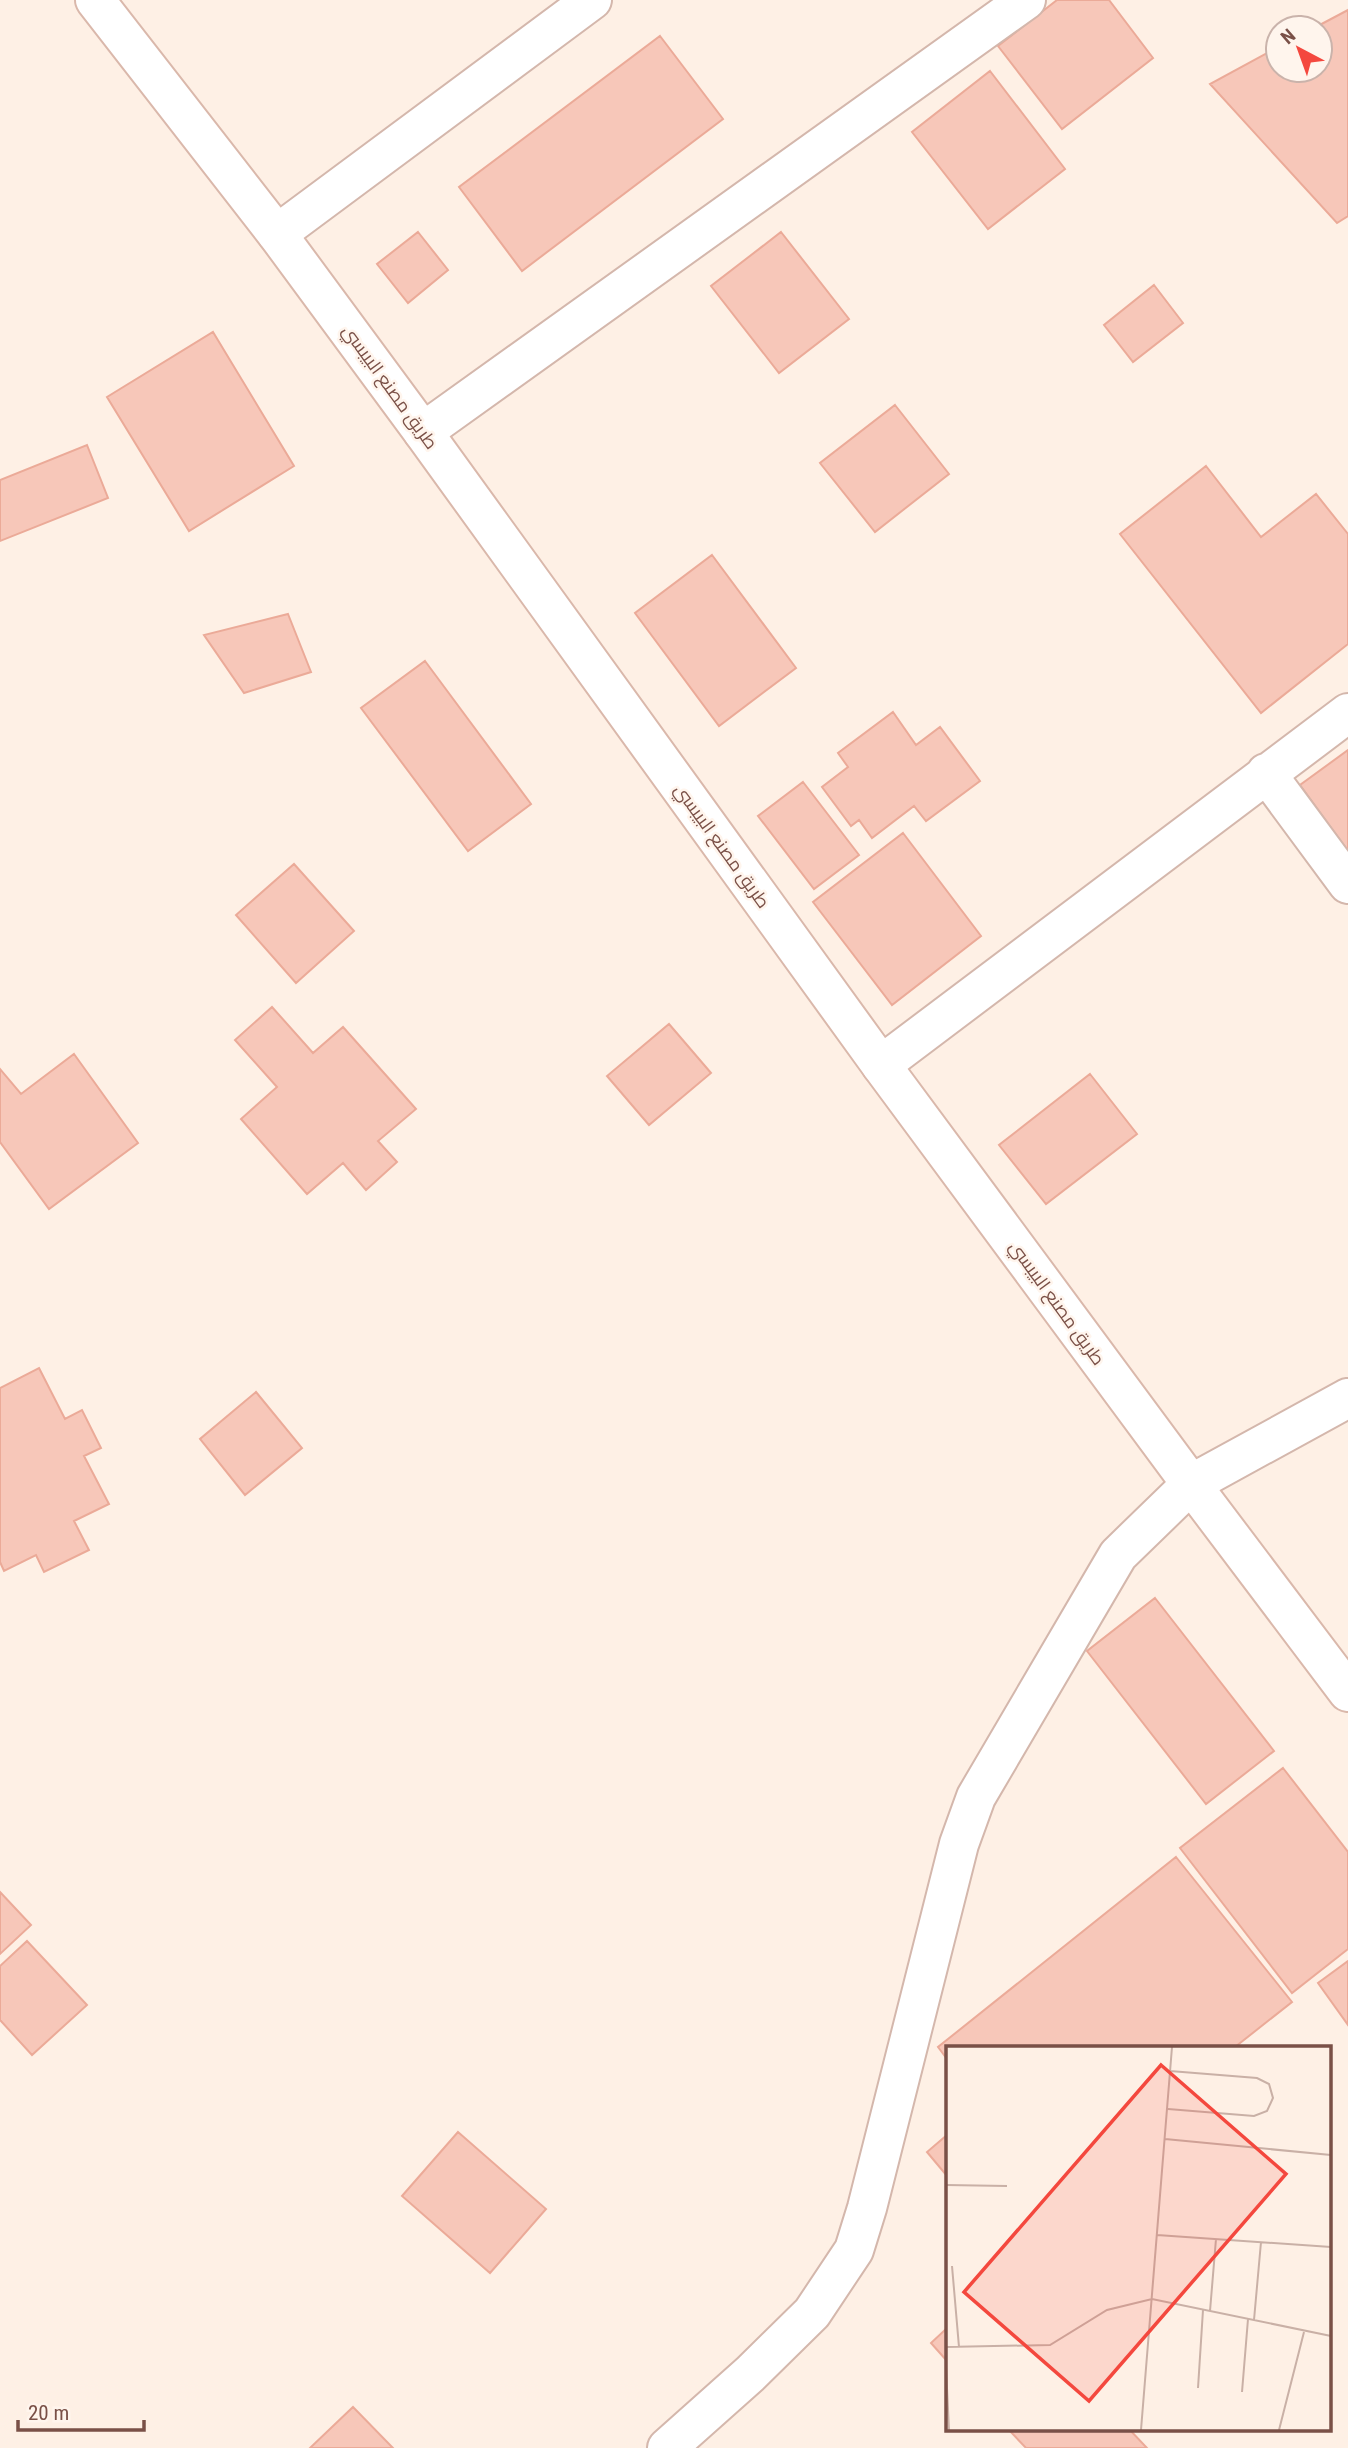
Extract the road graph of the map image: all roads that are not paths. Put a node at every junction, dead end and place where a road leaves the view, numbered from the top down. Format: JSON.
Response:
{"nodes":[{"id":1,"x":95,"y":0,"type":"edge"},
{"id":2,"x":592,"y":0,"type":"edge"},
{"id":3,"x":1026,"y":0,"type":"edge"},
{"id":4,"x":277,"y":234,"type":"junction"},
{"id":5,"x":423,"y":432,"type":"junction"},
{"id":6,"x":1348,"y":713,"type":"edge"},
{"id":7,"x":1266,"y":773,"type":"junction"},
{"id":8,"x":1348,"y":884,"type":"edge"},
{"id":9,"x":881,"y":1065,"type":"junction"},
{"id":10,"x":1348,"y":1398,"type":"edge"},
{"id":11,"x":1191,"y":1484,"type":"junction"},
{"id":12,"x":1348,"y":1692,"type":"edge"},
{"id":13,"x":667,"y":2448,"type":"edge"}],
"edges":[{"from":1,"to":4,"type":"street","name":"طريق مصنع البيبسي"},
{"from":2,"to":4,"type":"street"},
{"from":3,"to":5,"type":"street"},
{"from":4,"to":5,"type":"street","name":"طريق مصنع البيبسي"},
{"from":5,"to":9,"type":"street","name":"طريق مصنع البيبسي"},
{"from":6,"to":7,"type":"street"},
{"from":7,"to":8,"type":"street"},
{"from":7,"to":9,"type":"street"},
{"from":9,"to":11,"type":"street","name":"طريق مصنع البيبسي"},
{"from":10,"to":11,"type":"street"},
{"from":11,"to":12,"type":"street","name":"طريق مصنع البيبسي"},
{"from":11,"to":13,"type":"street"}]}
